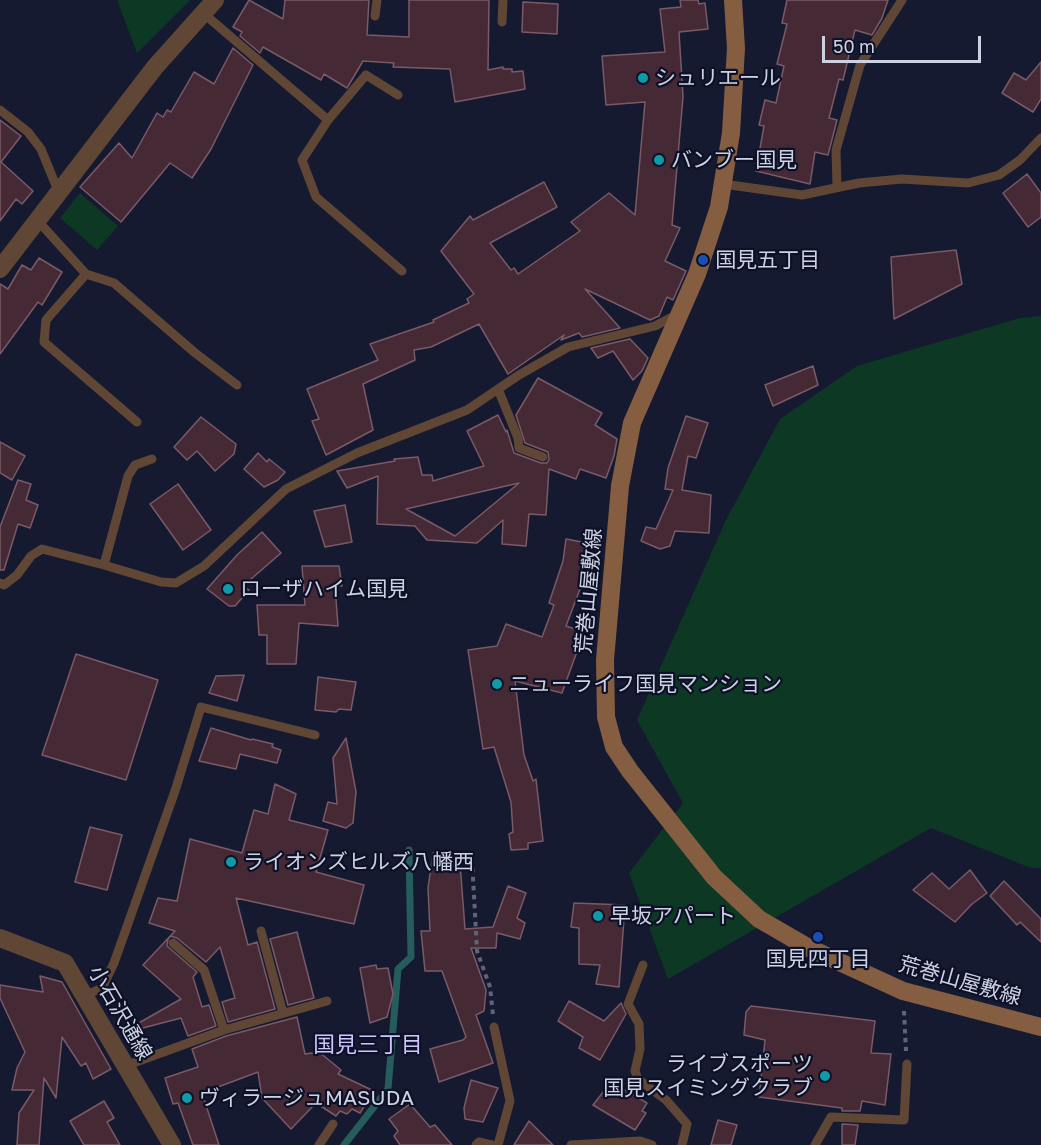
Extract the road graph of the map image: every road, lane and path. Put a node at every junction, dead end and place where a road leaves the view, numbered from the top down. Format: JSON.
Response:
{"nodes":[{"id":1,"x":377,"y":0,"type":"edge"},
{"id":2,"x":503,"y":0,"type":"edge"},
{"id":3,"x":733,"y":0,"type":"edge"},
{"id":4,"x":902,"y":0,"type":"edge"},
{"id":5,"x":209,"y":7,"type":"edge"},
{"id":6,"x":375,"y":16,"type":"dead end"},
{"id":7,"x":502,"y":22,"type":"dead end"},
{"id":8,"x":398,"y":95,"type":"dead end"},
{"id":9,"x":0,"y":110,"type":"edge"},
{"id":10,"x":327,"y":120,"type":"junction"},
{"id":11,"x":1041,"y":138,"type":"edge"},
{"id":12,"x":723,"y":184,"type":"junction"},
{"id":13,"x":837,"y":187,"type":"junction"},
{"id":14,"x":59,"y":193,"type":"junction"},
{"id":15,"x":38,"y":221,"type":"junction"},
{"id":16,"x":3,"y":258,"type":"edge"},
{"id":17,"x":402,"y":271,"type":"dead end"},
{"id":18,"x":86,"y":274,"type":"junction"},
{"id":19,"x":680,"y":313,"type":"junction"},
{"id":20,"x":237,"y":385,"type":"dead end"},
{"id":21,"x":498,"y":389,"type":"junction"},
{"id":22,"x":137,"y":422,"type":"dead end"},
{"id":23,"x":543,"y":457,"type":"dead end"},
{"id":24,"x":152,"y":459,"type":"dead end"},
{"id":25,"x":104,"y":565,"type":"junction"},
{"id":26,"x":0,"y":583,"type":"edge"},
{"id":27,"x":315,"y":735,"type":"dead end"},
{"id":28,"x":472,"y":859,"type":"dead end"},
{"id":29,"x":261,"y":931,"type":"dead end"},
{"id":30,"x":0,"y":938,"type":"edge"},
{"id":31,"x":173,"y":943,"type":"dead end"},
{"id":32,"x":643,"y":965,"type":"dead end"},
{"id":33,"x":903,"y":991,"type":"junction"},
{"id":34,"x":84,"y":996,"type":"junction"},
{"id":35,"x":327,"y":1001,"type":"dead end"},
{"id":36,"x":283,"y":1013,"type":"junction"},
{"id":37,"x":494,"y":1027,"type":"joint"},
{"id":38,"x":1041,"y":1027,"type":"edge"},
{"id":39,"x":224,"y":1030,"type":"junction"},
{"id":40,"x":907,"y":1064,"type":"joint"},
{"id":41,"x":125,"y":1066,"type":"junction"},
{"id":42,"x":333,"y":1124,"type":"dead end"},
{"id":43,"x":172,"y":1145,"type":"edge"},
{"id":44,"x":319,"y":1145,"type":"edge"},
{"id":45,"x":476,"y":1145,"type":"edge"},
{"id":46,"x":492,"y":1145,"type":"edge"},
{"id":47,"x":498,"y":1145,"type":"edge"},
{"id":48,"x":571,"y":1145,"type":"edge"},
{"id":49,"x":652,"y":1145,"type":"edge"},
{"id":50,"x":682,"y":1145,"type":"edge"},
{"id":51,"x":815,"y":1145,"type":"edge"}],
"edges":[{"from":1,"to":6,"type":"lane"},
{"from":2,"to":7,"type":"lane"},
{"from":3,"to":12,"type":"street","name":"荒巻山屋敷線"},
{"from":4,"to":13,"type":"lane"},
{"from":5,"to":10,"type":"lane"},
{"from":5,"to":14,"type":"street"},
{"from":8,"to":10,"type":"lane"},
{"from":9,"to":14,"type":"lane"},
{"from":10,"to":17,"type":"lane"},
{"from":11,"to":13,"type":"lane"},
{"from":12,"to":13,"type":"lane"},
{"from":12,"to":19,"type":"street","name":"荒巻山屋敷線"},
{"from":14,"to":15,"type":"street"},
{"from":15,"to":16,"type":"street"},
{"from":15,"to":18,"type":"lane"},
{"from":18,"to":20,"type":"lane"},
{"from":18,"to":22,"type":"lane"},
{"from":19,"to":21,"type":"lane"},
{"from":19,"to":33,"type":"street","name":"荒巻山屋敷線"},
{"from":21,"to":23,"type":"lane"},
{"from":21,"to":25,"type":"lane"},
{"from":24,"to":25,"type":"lane"},
{"from":25,"to":26,"type":"lane"},
{"from":27,"to":34,"type":"lane"},
{"from":28,"to":37,"type":"path"},
{"from":29,"to":36,"type":"lane"},
{"from":30,"to":34,"type":"street","name":"小石沢通線"},
{"from":31,"to":39,"type":"lane"},
{"from":32,"to":50,"type":"lane"},
{"from":33,"to":38,"type":"street","name":"荒巻山屋敷線"},
{"from":33,"to":40,"type":"path"},
{"from":34,"to":41,"type":"street","name":"小石沢通線"},
{"from":35,"to":36,"type":"lane"},
{"from":36,"to":39,"type":"lane"},
{"from":37,"to":47,"type":"lane"},
{"from":39,"to":41,"type":"lane"},
{"from":40,"to":51,"type":"lane"},
{"from":41,"to":43,"type":"street","name":"小石沢通線"},
{"from":42,"to":44,"type":"lane"},
{"from":45,"to":46,"type":"lane"},
{"from":48,"to":49,"type":"lane"}]}
